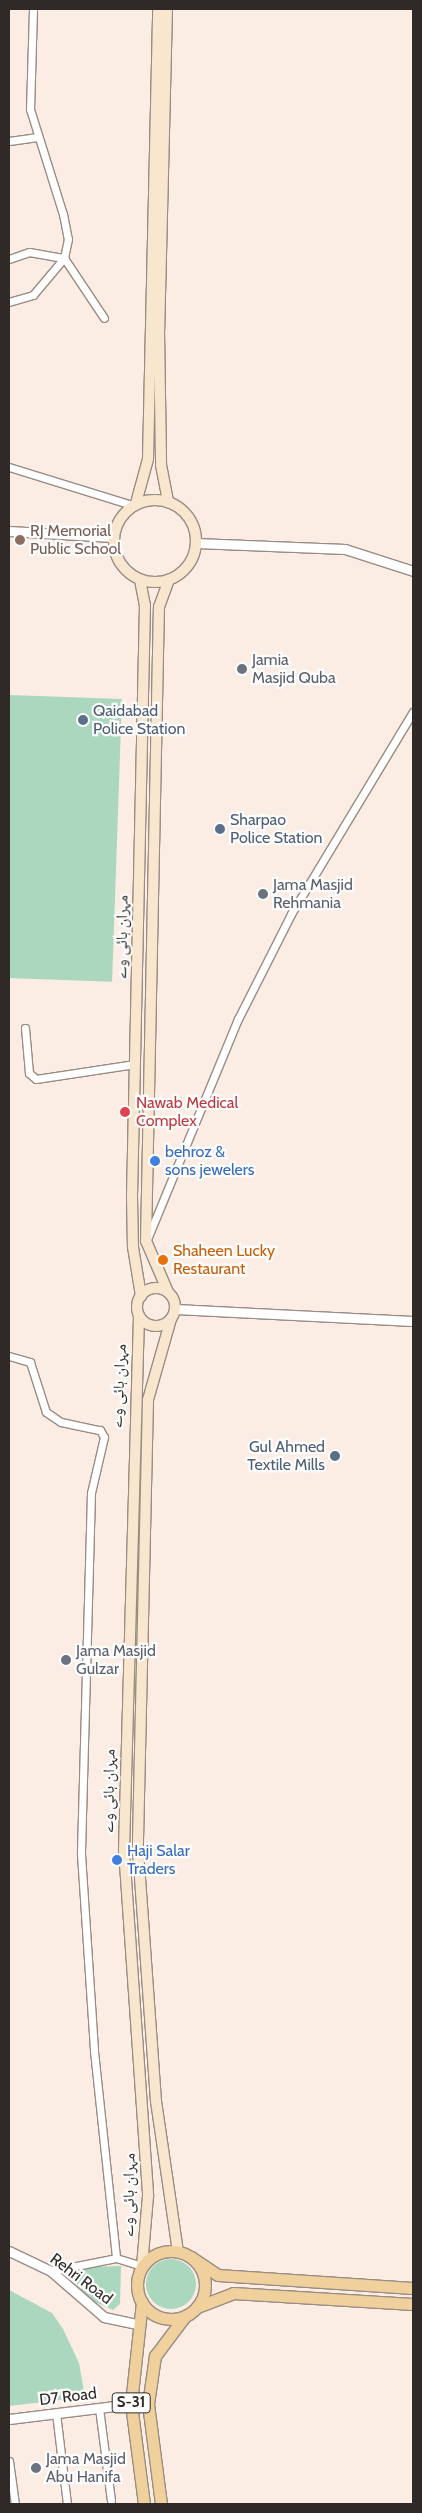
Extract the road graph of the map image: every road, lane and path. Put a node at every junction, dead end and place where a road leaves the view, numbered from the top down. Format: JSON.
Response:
{"nodes":[{"id":1,"x":33,"y":9,"type":"edge"},
{"id":2,"x":158,"y":9,"type":"edge"},
{"id":3,"x":167,"y":9,"type":"edge"},
{"id":4,"x":160,"y":105,"type":"junction"},
{"id":5,"x":38,"y":137,"type":"junction"},
{"id":6,"x":9,"y":141,"type":"edge"},
{"id":7,"x":64,"y":258,"type":"junction"},
{"id":8,"x":9,"y":259,"type":"edge"},
{"id":9,"x":9,"y":302,"type":"edge"},
{"id":10,"x":104,"y":318,"type":"dead end"},
{"id":11,"x":9,"y":467,"type":"edge"},
{"id":12,"x":168,"y":502,"type":"junction"},
{"id":13,"x":134,"y":504,"type":"junction"},
{"id":14,"x":9,"y":531,"type":"edge"},
{"id":15,"x":113,"y":537,"type":"junction"},
{"id":16,"x":196,"y":544,"type":"junction"},
{"id":17,"x":413,"y":571,"type":"edge"},
{"id":18,"x":140,"y":580,"type":"junction"},
{"id":19,"x":169,"y":580,"type":"junction"},
{"id":20,"x":413,"y":712,"type":"edge"},
{"id":21,"x":25,"y":1028,"type":"dead end"},
{"id":22,"x":135,"y":1064,"type":"junction"},
{"id":23,"x":146,"y":1241,"type":"junction"},
{"id":24,"x":168,"y":1292,"type":"junction"},
{"id":25,"x":141,"y":1296,"type":"junction"},
{"id":26,"x":176,"y":1309,"type":"junction"},
{"id":27,"x":139,"y":1316,"type":"junction"},
{"id":28,"x":171,"y":1319,"type":"junction"},
{"id":29,"x":413,"y":1322,"type":"edge"},
{"id":30,"x":9,"y":1356,"type":"edge"},
{"id":31,"x":9,"y":2251,"type":"edge"},
{"id":32,"x":178,"y":2251,"type":"junction"},
{"id":33,"x":191,"y":2257,"type":"junction"},
{"id":34,"x":116,"y":2258,"type":"junction"},
{"id":35,"x":142,"y":2266,"type":"junction"},
{"id":36,"x":50,"y":2271,"type":"junction"},
{"id":37,"x":413,"y":2288,"type":"edge"},
{"id":38,"x":142,"y":2302,"type":"junction"},
{"id":39,"x":413,"y":2304,"type":"edge"},
{"id":40,"x":197,"y":2307,"type":"junction"},
{"id":41,"x":186,"y":2315,"type":"junction"},
{"id":42,"x":138,"y":2324,"type":"junction"},
{"id":43,"x":131,"y":2404,"type":"junction"},
{"id":44,"x":99,"y":2408,"type":"junction"},
{"id":45,"x":56,"y":2414,"type":"junction"},
{"id":46,"x":149,"y":2416,"type":"junction"},
{"id":47,"x":133,"y":2418,"type":"junction"},
{"id":48,"x":9,"y":2419,"type":"edge"},
{"id":49,"x":9,"y":2461,"type":"edge"},
{"id":50,"x":111,"y":2500,"type":"dead end"},
{"id":51,"x":14,"y":2504,"type":"edge"},
{"id":52,"x":67,"y":2504,"type":"edge"},
{"id":53,"x":144,"y":2504,"type":"edge"},
{"id":54,"x":161,"y":2504,"type":"edge"}],
"edges":[{"from":1,"to":5,"type":"street"},
{"from":2,"to":4,"type":"main road"},
{"from":3,"to":4,"type":"main road"},
{"from":4,"to":12,"type":"main road"},
{"from":4,"to":13,"type":"main road"},
{"from":5,"to":6,"type":"street"},
{"from":5,"to":7,"type":"street"},
{"from":7,"to":8,"type":"street"},
{"from":7,"to":9,"type":"street"},
{"from":7,"to":10,"type":"street"},
{"from":11,"to":13,"type":"street"},
{"from":12,"to":13,"type":"main road"},
{"from":12,"to":16,"type":"main road"},
{"from":13,"to":15,"type":"main road"},
{"from":14,"to":15,"type":"street"},
{"from":15,"to":18,"type":"main road"},
{"from":16,"to":17,"type":"street"},
{"from":16,"to":19,"type":"main road"},
{"from":18,"to":19,"type":"main road"},
{"from":18,"to":22,"type":"main road","name":"مہران ہائی وے"},
{"from":19,"to":23,"type":"main road"},
{"from":20,"to":23,"type":"street"},
{"from":21,"to":22,"type":"street"},
{"from":22,"to":25,"type":"main road","name":"مہران ہائی وے"},
{"from":23,"to":24,"type":"main road"},
{"from":24,"to":25,"type":"main road"},
{"from":24,"to":26,"type":"main road"},
{"from":25,"to":27,"type":"main road"},
{"from":26,"to":28,"type":"main road"},
{"from":26,"to":29,"type":"street"},
{"from":27,"to":28,"type":"main road"},
{"from":27,"to":35,"type":"main road","name":"مہران ہائی وے"},
{"from":28,"to":32,"type":"main road"},
{"from":30,"to":34,"type":"street"},
{"from":31,"to":36,"type":"street","name":"Rehri Road"},
{"from":32,"to":33,"type":"main road"},
{"from":32,"to":35,"type":"main road"},
{"from":33,"to":37,"type":"main road"},
{"from":33,"to":40,"type":"main road"},
{"from":34,"to":35,"type":"street"},
{"from":34,"to":36,"type":"street"},
{"from":35,"to":38,"type":"main road"},
{"from":36,"to":42,"type":"street","name":"Rehri Road"},
{"from":38,"to":41,"type":"main road"},
{"from":38,"to":42,"type":"main road","number":"S-31"},
{"from":39,"to":40,"type":"main road"},
{"from":40,"to":41,"type":"main road"},
{"from":41,"to":46,"type":"main road","number":"S-31"},
{"from":42,"to":43,"type":"main road","number":"S-31"},
{"from":43,"to":44,"type":"street","name":"D7 Road"},
{"from":43,"to":47,"type":"main road","number":"S-31"},
{"from":44,"to":45,"type":"street","name":"D7 Road"},
{"from":44,"to":50,"type":"street"},
{"from":45,"to":48,"type":"street","name":"D7 Road"},
{"from":45,"to":52,"type":"street"},
{"from":46,"to":47,"type":"main road"},
{"from":46,"to":54,"type":"main road","number":"S-31"},
{"from":47,"to":53,"type":"main road","number":"S-31"},
{"from":49,"to":51,"type":"street"}]}
